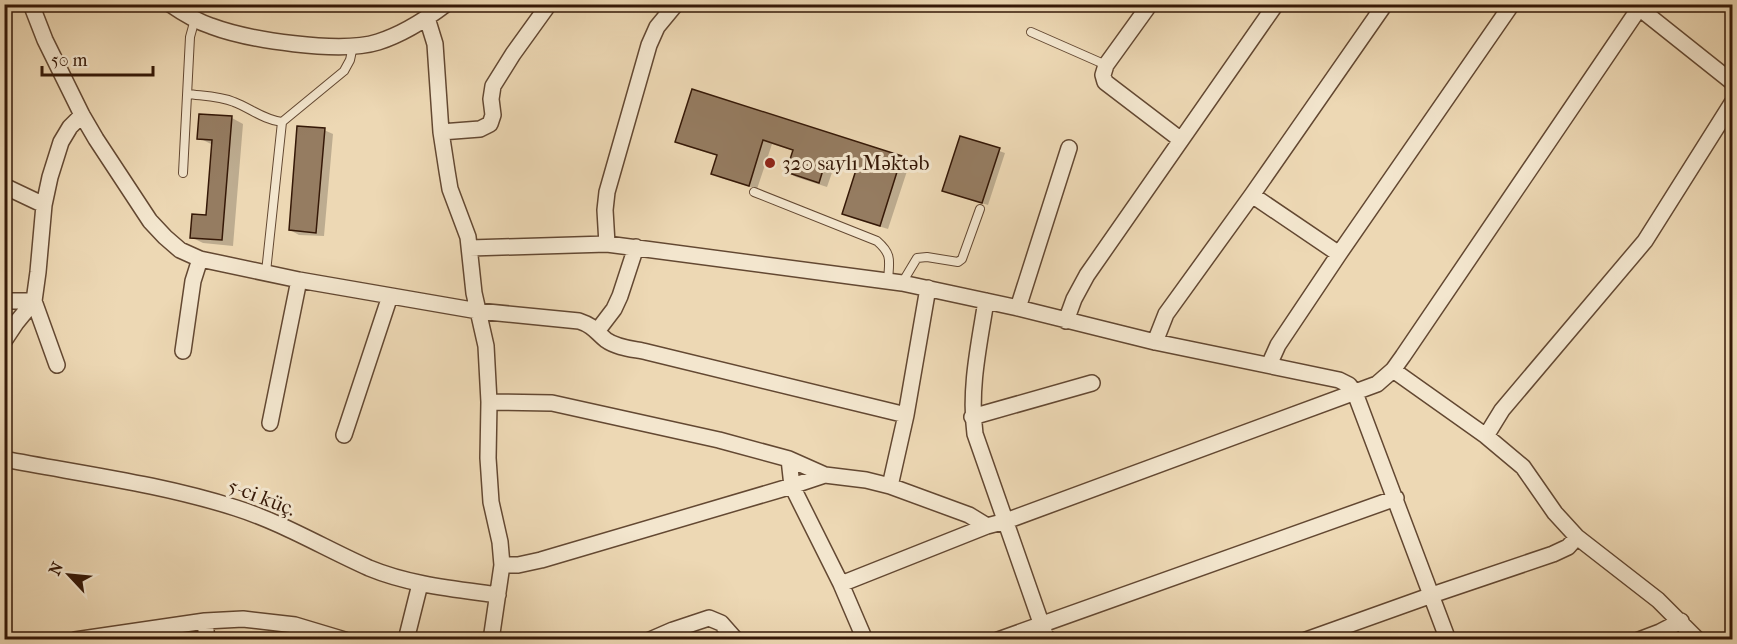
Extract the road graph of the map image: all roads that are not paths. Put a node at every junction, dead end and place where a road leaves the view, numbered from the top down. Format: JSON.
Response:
{"nodes":[{"id":1,"x":31,"y":4,"type":"edge"},
{"id":2,"x":170,"y":4,"type":"edge"},
{"id":3,"x":446,"y":4,"type":"edge"},
{"id":4,"x":549,"y":4,"type":"edge"},
{"id":5,"x":676,"y":4,"type":"edge"},
{"id":6,"x":1150,"y":4,"type":"edge"},
{"id":7,"x":1276,"y":4,"type":"edge"},
{"id":8,"x":1385,"y":4,"type":"edge"},
{"id":9,"x":1512,"y":4,"type":"edge"},
{"id":10,"x":1639,"y":6,"type":"edge"},
{"id":11,"x":427,"y":18,"type":"junction"},
{"id":12,"x":195,"y":20,"type":"junction"},
{"id":13,"x":1031,"y":32,"type":"dead end"},
{"id":14,"x":353,"y":46,"type":"junction"},
{"id":15,"x":1106,"y":65,"type":"junction"},
{"id":16,"x":1732,"y":82,"type":"edge"},
{"id":17,"x":188,"y":94,"type":"junction"},
{"id":18,"x":1732,"y":103,"type":"edge"},
{"id":19,"x":82,"y":115,"type":"junction"},
{"id":20,"x":282,"y":122,"type":"junction"},
{"id":21,"x":441,"y":132,"type":"junction"},
{"id":22,"x":1180,"y":140,"type":"junction"},
{"id":23,"x":1069,"y":148,"type":"dead end"},
{"id":24,"x":183,"y":173,"type":"dead end"},
{"id":25,"x":4,"y":186,"type":"edge"},
{"id":26,"x":754,"y":192,"type":"dead end"},
{"id":27,"x":1252,"y":195,"type":"junction"},
{"id":28,"x":44,"y":205,"type":"junction"},
{"id":29,"x":980,"y":209,"type":"dead end"},
{"id":30,"x":607,"y":244,"type":"junction"},
{"id":31,"x":636,"y":247,"type":"junction"},
{"id":32,"x":470,"y":248,"type":"junction"},
{"id":33,"x":1338,"y":254,"type":"junction"},
{"id":34,"x":200,"y":259,"type":"junction"},
{"id":35,"x":266,"y":272,"type":"junction"},
{"id":36,"x":299,"y":280,"type":"junction"},
{"id":37,"x":895,"y":282,"type":"junction"},
{"id":38,"x":928,"y":288,"type":"junction"},
{"id":39,"x":390,"y":296,"type":"junction"},
{"id":40,"x":4,"y":301,"type":"edge"},
{"id":41,"x":34,"y":301,"type":"junction"},
{"id":42,"x":986,"y":301,"type":"junction"},
{"id":43,"x":1018,"y":308,"type":"junction"},
{"id":44,"x":477,"y":311,"type":"junction"},
{"id":45,"x":1066,"y":321,"type":"junction"},
{"id":46,"x":597,"y":330,"type":"junction"},
{"id":47,"x":4,"y":341,"type":"edge"},
{"id":48,"x":1155,"y":342,"type":"junction"},
{"id":49,"x":183,"y":351,"type":"dead end"},
{"id":50,"x":57,"y":365,"type":"dead end"},
{"id":51,"x":1269,"y":365,"type":"junction"},
{"id":52,"x":1393,"y":370,"type":"junction"},
{"id":53,"x":1092,"y":383,"type":"dead end"},
{"id":54,"x":1355,"y":393,"type":"junction"},
{"id":55,"x":489,"y":402,"type":"junction"},
{"id":56,"x":906,"y":415,"type":"junction"},
{"id":57,"x":972,"y":417,"type":"junction"},
{"id":58,"x":270,"y":423,"type":"dead end"},
{"id":59,"x":344,"y":435,"type":"dead end"},
{"id":60,"x":1486,"y":436,"type":"junction"},
{"id":61,"x":4,"y":459,"type":"edge"},
{"id":62,"x":789,"y":459,"type":"junction"},
{"id":63,"x":825,"y":475,"type":"junction"},
{"id":64,"x":792,"y":486,"type":"junction"},
{"id":65,"x":890,"y":486,"type":"junction"},
{"id":66,"x":1396,"y":498,"type":"junction"},
{"id":67,"x":1006,"y":521,"type":"junction"},
{"id":68,"x":987,"y":526,"type":"junction"},
{"id":69,"x":1577,"y":537,"type":"junction"},
{"id":70,"x":502,"y":565,"type":"junction"},
{"id":71,"x":420,"y":584,"type":"junction"},
{"id":72,"x":841,"y":584,"type":"junction"},
{"id":73,"x":1432,"y":595,"type":"junction"},
{"id":74,"x":498,"y":596,"type":"junction"},
{"id":75,"x":206,"y":621,"type":"junction"},
{"id":76,"x":1681,"y":621,"type":"junction"},
{"id":77,"x":1041,"y":624,"type":"junction"},
{"id":78,"x":676,"y":634,"type":"edge"},
{"id":79,"x":75,"y":639,"type":"edge"},
{"id":80,"x":207,"y":639,"type":"edge"},
{"id":81,"x":345,"y":639,"type":"edge"},
{"id":82,"x":406,"y":639,"type":"edge"},
{"id":83,"x":491,"y":639,"type":"edge"},
{"id":84,"x":650,"y":639,"type":"edge"},
{"id":85,"x":736,"y":639,"type":"edge"},
{"id":86,"x":865,"y":639,"type":"edge"},
{"id":87,"x":998,"y":639,"type":"edge"},
{"id":88,"x":1047,"y":639,"type":"edge"},
{"id":89,"x":1306,"y":639,"type":"edge"},
{"id":90,"x":1448,"y":639,"type":"edge"},
{"id":91,"x":1639,"y":639,"type":"edge"},
{"id":92,"x":1698,"y":639,"type":"edge"}],
"edges":[{"from":1,"to":19,"type":"street"},
{"from":2,"to":12,"type":"street"},
{"from":3,"to":11,"type":"street"},
{"from":4,"to":21,"type":"street"},
{"from":5,"to":30,"type":"street"},
{"from":6,"to":15,"type":"street"},
{"from":7,"to":22,"type":"street"},
{"from":8,"to":27,"type":"street"},
{"from":9,"to":33,"type":"street"},
{"from":10,"to":16,"type":"street"},
{"from":10,"to":52,"type":"street"},
{"from":11,"to":14,"type":"street"},
{"from":11,"to":21,"type":"street"},
{"from":12,"to":14,"type":"street"},
{"from":12,"to":17,"type":"lane"},
{"from":13,"to":15,"type":"lane"},
{"from":14,"to":20,"type":"lane"},
{"from":15,"to":22,"type":"street"},
{"from":17,"to":20,"type":"lane"},
{"from":17,"to":24,"type":"lane"},
{"from":18,"to":60,"type":"street"},
{"from":19,"to":28,"type":"street"},
{"from":19,"to":34,"type":"street"},
{"from":20,"to":35,"type":"lane"},
{"from":21,"to":32,"type":"street"},
{"from":22,"to":45,"type":"street"},
{"from":23,"to":43,"type":"street"},
{"from":25,"to":28,"type":"street"},
{"from":26,"to":37,"type":"lane"},
{"from":27,"to":33,"type":"street"},
{"from":27,"to":48,"type":"street"},
{"from":28,"to":41,"type":"street"},
{"from":29,"to":37,"type":"lane"},
{"from":30,"to":31,"type":"street"},
{"from":30,"to":32,"type":"street"},
{"from":31,"to":37,"type":"street"},
{"from":31,"to":46,"type":"street"},
{"from":32,"to":44,"type":"street"},
{"from":33,"to":51,"type":"street"},
{"from":34,"to":35,"type":"street"},
{"from":34,"to":49,"type":"street"},
{"from":35,"to":36,"type":"street"},
{"from":36,"to":39,"type":"street"},
{"from":36,"to":58,"type":"street"},
{"from":37,"to":38,"type":"street"},
{"from":38,"to":42,"type":"street"},
{"from":38,"to":56,"type":"street"},
{"from":39,"to":44,"type":"street"},
{"from":39,"to":59,"type":"street"},
{"from":40,"to":41,"type":"street"},
{"from":41,"to":47,"type":"street"},
{"from":41,"to":50,"type":"street"},
{"from":42,"to":43,"type":"street"},
{"from":42,"to":57,"type":"street"},
{"from":43,"to":45,"type":"street"},
{"from":44,"to":46,"type":"street"},
{"from":44,"to":55,"type":"street"},
{"from":45,"to":48,"type":"street"},
{"from":46,"to":56,"type":"street"},
{"from":48,"to":51,"type":"street"},
{"from":51,"to":54,"type":"street"},
{"from":52,"to":54,"type":"street"},
{"from":52,"to":60,"type":"street"},
{"from":53,"to":57,"type":"street"},
{"from":54,"to":66,"type":"street"},
{"from":54,"to":67,"type":"street"},
{"from":55,"to":62,"type":"street"},
{"from":55,"to":70,"type":"street"},
{"from":56,"to":65,"type":"street"},
{"from":57,"to":67,"type":"street"},
{"from":60,"to":69,"type":"street"},
{"from":61,"to":71,"type":"street","name":"5-ci küç."},
{"from":62,"to":63,"type":"street"},
{"from":62,"to":64,"type":"street"},
{"from":63,"to":64,"type":"street"},
{"from":63,"to":65,"type":"street"},
{"from":64,"to":70,"type":"street"},
{"from":64,"to":72,"type":"street"},
{"from":65,"to":68,"type":"street"},
{"from":66,"to":73,"type":"street"},
{"from":66,"to":77,"type":"street"},
{"from":67,"to":68,"type":"street"},
{"from":67,"to":77,"type":"street"},
{"from":68,"to":72,"type":"street"},
{"from":69,"to":73,"type":"street"},
{"from":69,"to":76,"type":"street"},
{"from":70,"to":74,"type":"street"},
{"from":71,"to":74,"type":"street","name":"5-ci küç."},
{"from":71,"to":82,"type":"street"},
{"from":72,"to":86,"type":"street"},
{"from":73,"to":89,"type":"street"},
{"from":73,"to":90,"type":"street"},
{"from":74,"to":83,"type":"street"},
{"from":75,"to":79,"type":"street"},
{"from":75,"to":80,"type":"street"},
{"from":75,"to":81,"type":"street"},
{"from":76,"to":91,"type":"street"},
{"from":76,"to":92,"type":"street"},
{"from":77,"to":87,"type":"street"},
{"from":77,"to":88,"type":"street"},
{"from":78,"to":84,"type":"street"},
{"from":78,"to":85,"type":"street"}]}
